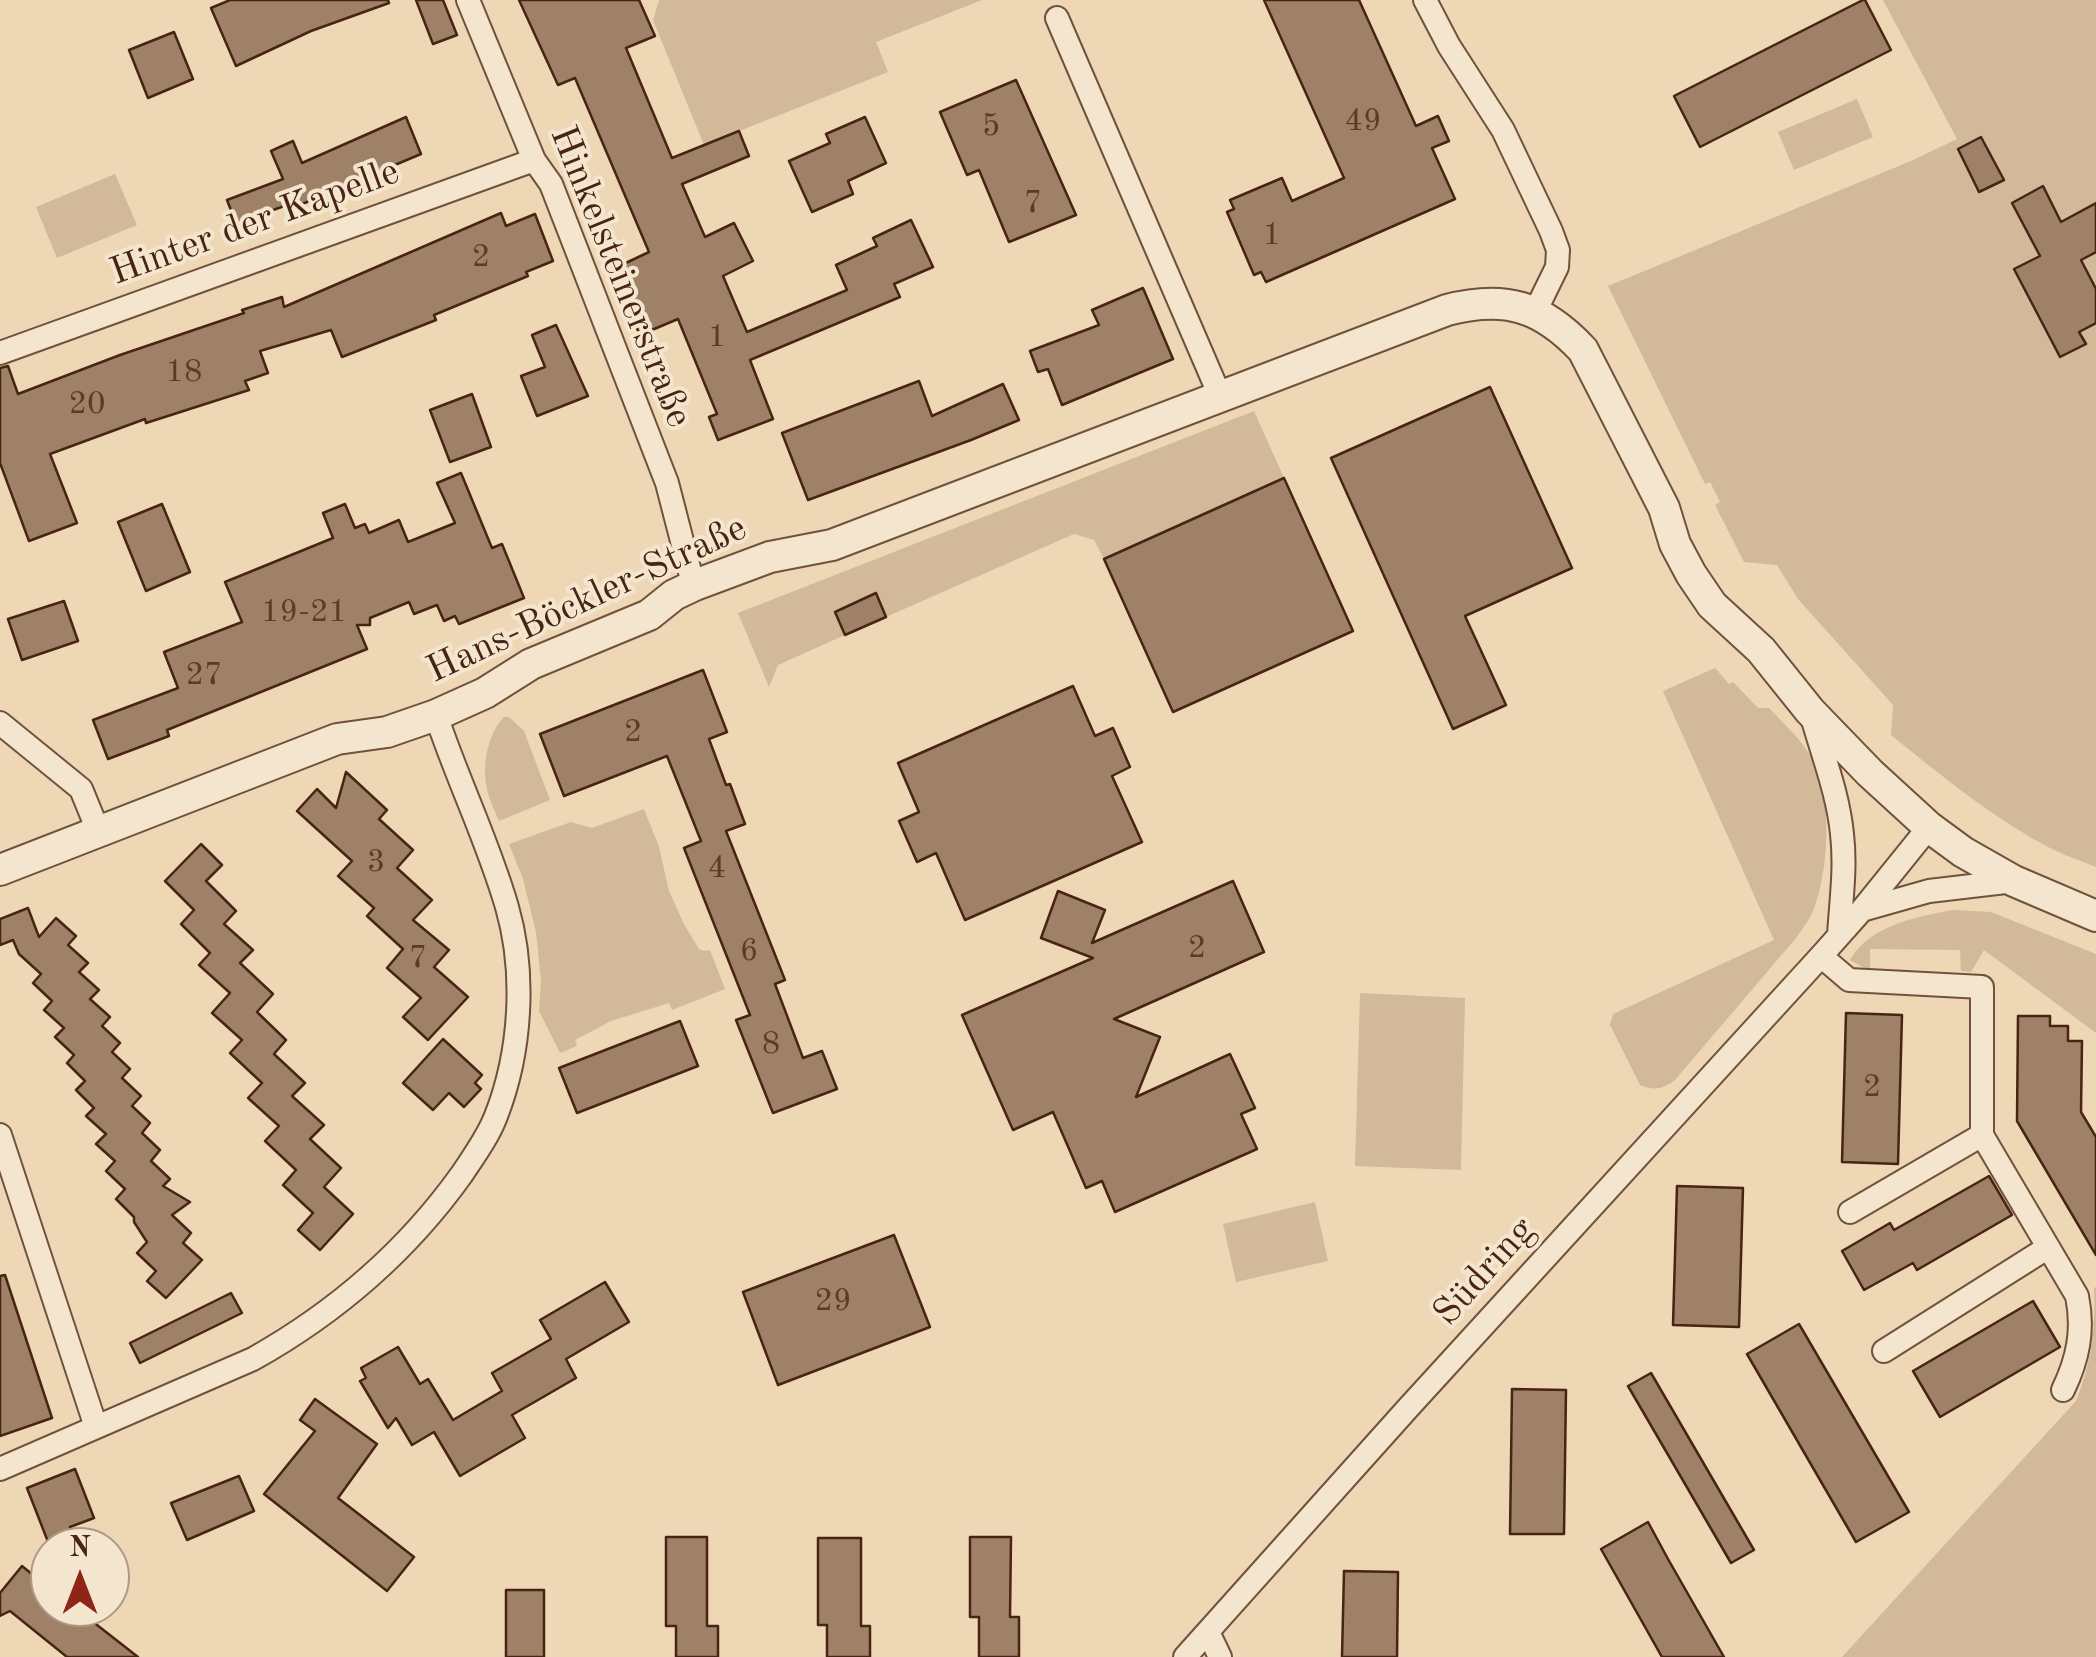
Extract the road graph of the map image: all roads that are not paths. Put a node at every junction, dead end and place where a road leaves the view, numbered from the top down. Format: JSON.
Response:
{"nodes":[{"id":1,"x":468,"y":0,"type":"edge"},
{"id":2,"x":1425,"y":0,"type":"edge"},
{"id":3,"x":1057,"y":18,"type":"dead end"},
{"id":4,"x":534,"y":160,"type":"junction"},
{"id":5,"x":1535,"y":312,"type":"junction"},
{"id":6,"x":0,"y":353,"type":"edge"},
{"id":7,"x":1220,"y":396,"type":"junction"},
{"id":8,"x":696,"y":585,"type":"junction"},
{"id":9,"x":1810,"y":711,"type":"junction"},
{"id":10,"x":436,"y":715,"type":"junction"},
{"id":11,"x":0,"y":723,"type":"edge"},
{"id":12,"x":1928,"y":827,"type":"junction"},
{"id":13,"x":99,"y":833,"type":"junction"},
{"id":14,"x":0,"y":870,"type":"edge"},
{"id":15,"x":2014,"y":881,"type":"junction"},
{"id":16,"x":1862,"y":910,"type":"junction"},
{"id":17,"x":2096,"y":916,"type":"edge"},
{"id":18,"x":1839,"y":935,"type":"junction"},
{"id":19,"x":1821,"y":956,"type":"junction"},
{"id":20,"x":1982,"y":1134,"type":"junction"},
{"id":21,"x":0,"y":1135,"type":"edge"},
{"id":22,"x":1850,"y":1212,"type":"dead end"},
{"id":23,"x":2047,"y":1248,"type":"junction"},
{"id":24,"x":1884,"y":1351,"type":"dead end"},
{"id":25,"x":2064,"y":1390,"type":"dead end"},
{"id":26,"x":96,"y":1427,"type":"junction"},
{"id":27,"x":0,"y":1469,"type":"edge"},
{"id":28,"x":1208,"y":1632,"type":"junction"},
{"id":29,"x":1185,"y":1657,"type":"edge"},
{"id":30,"x":1220,"y":1657,"type":"edge"}],
"edges":[{"from":1,"to":4,"type":"street","name":"Hinkelsteinerstraße"},
{"from":2,"to":5,"type":"street"},
{"from":3,"to":7,"type":"street"},
{"from":4,"to":6,"type":"street","name":"Hinter der Kapelle"},
{"from":4,"to":8,"type":"street","name":"Hinkelsteinerstraße"},
{"from":5,"to":7,"type":"street","name":"Hans-Böckler-Straße"},
{"from":5,"to":9,"type":"street"},
{"from":7,"to":8,"type":"street","name":"Hans-Böckler-Straße"},
{"from":8,"to":10,"type":"street","name":"Hans-Böckler-Straße"},
{"from":9,"to":12,"type":"street"},
{"from":9,"to":18,"type":"street"},
{"from":10,"to":13,"type":"street","name":"Hans-Böckler-Straße"},
{"from":10,"to":26,"type":"street"},
{"from":11,"to":13,"type":"street"},
{"from":12,"to":15,"type":"street"},
{"from":12,"to":16,"type":"street","name":"Südring"},
{"from":13,"to":14,"type":"street","name":"Hans-Böckler-Straße"},
{"from":15,"to":16,"type":"street"},
{"from":15,"to":17,"type":"street"},
{"from":16,"to":18,"type":"street","name":"Südring"},
{"from":18,"to":19,"type":"street","name":"Südring"},
{"from":19,"to":20,"type":"street"},
{"from":19,"to":28,"type":"street","name":"Südring"},
{"from":20,"to":22,"type":"street"},
{"from":20,"to":23,"type":"street"},
{"from":21,"to":26,"type":"street"},
{"from":23,"to":24,"type":"street"},
{"from":23,"to":25,"type":"street"},
{"from":26,"to":27,"type":"street"},
{"from":28,"to":29,"type":"street","name":"Südring"},
{"from":28,"to":30,"type":"street"}]}
